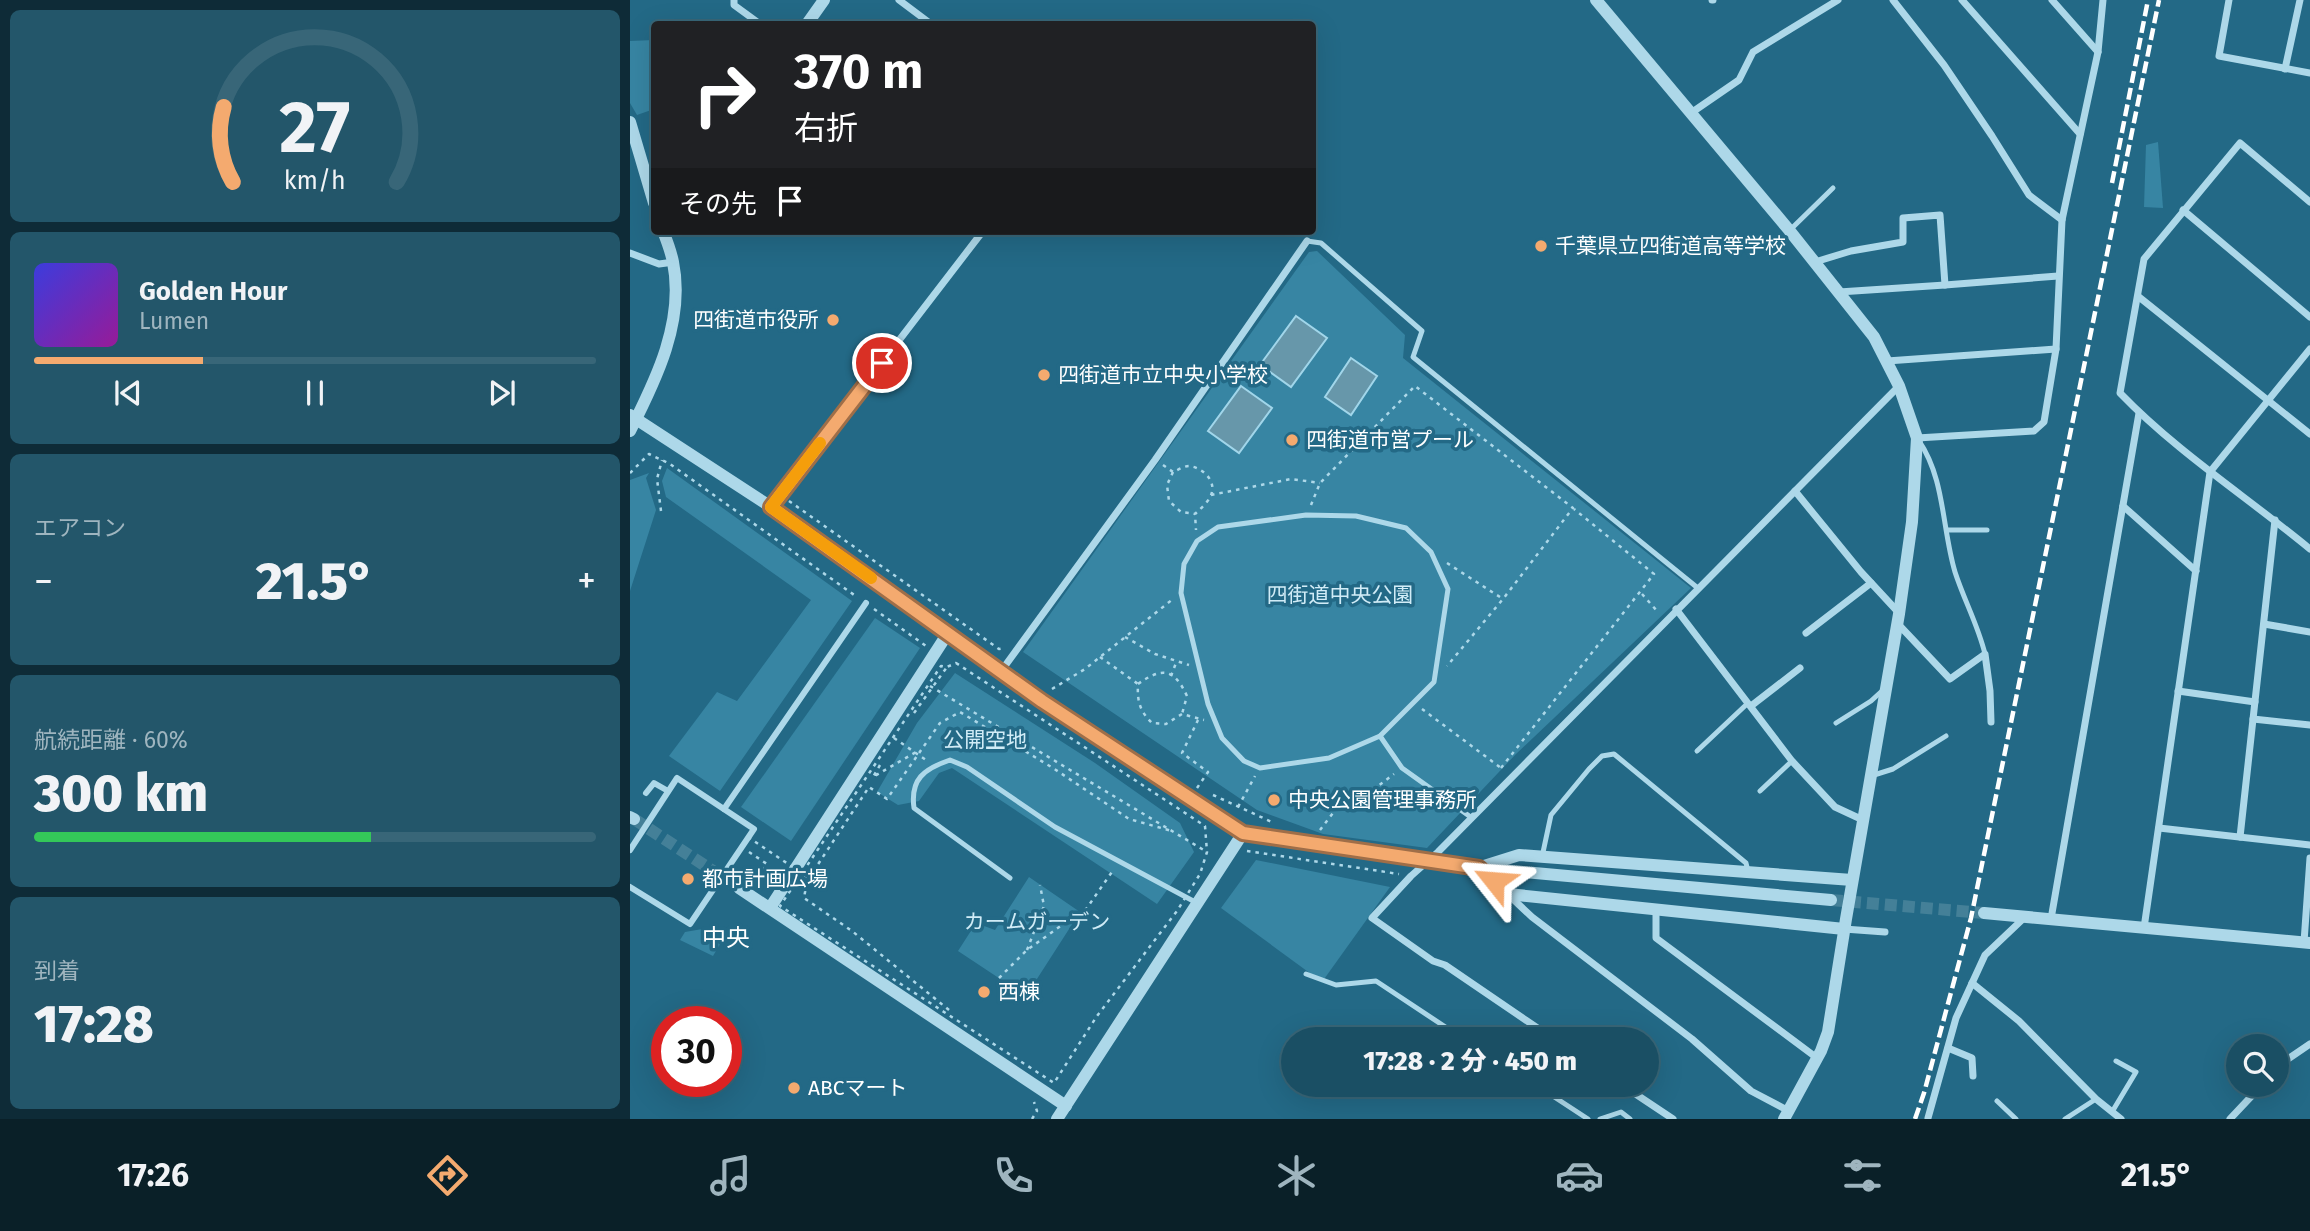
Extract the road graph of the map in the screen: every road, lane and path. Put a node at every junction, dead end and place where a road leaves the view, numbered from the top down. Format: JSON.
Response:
{"nodes":[{"id":1,"x":734,"y":0,"type":"edge"},
{"id":2,"x":824,"y":0,"type":"edge"},
{"id":3,"x":899,"y":0,"type":"edge"},
{"id":4,"x":1595,"y":0,"type":"edge"},
{"id":5,"x":1838,"y":0,"type":"edge"},
{"id":6,"x":1893,"y":0,"type":"edge"},
{"id":7,"x":1962,"y":0,"type":"edge"},
{"id":8,"x":2052,"y":0,"type":"edge"},
{"id":9,"x":2103,"y":0,"type":"edge"},
{"id":10,"x":2230,"y":0,"type":"edge"},
{"id":11,"x":2300,"y":0,"type":"edge"},
{"id":12,"x":756,"y":21,"type":"edge"},
{"id":13,"x":809,"y":21,"type":"edge"},
{"id":14,"x":927,"y":21,"type":"edge"},
{"id":15,"x":2098,"y":52,"type":"junction"},
{"id":16,"x":2285,"y":69,"type":"junction"},
{"id":17,"x":2310,"y":73,"type":"edge"},
{"id":18,"x":1691,"y":113,"type":"junction"},
{"id":19,"x":630,"y":122,"type":"edge"},
{"id":20,"x":2080,"y":134,"type":"junction"},
{"id":21,"x":1833,"y":188,"type":"dead end"},
{"id":22,"x":651,"y":193,"type":"edge"},
{"id":23,"x":2310,"y":202,"type":"edge"},
{"id":24,"x":2183,"y":210,"type":"junction"},
{"id":25,"x":2062,"y":220,"type":"junction"},
{"id":26,"x":1789,"y":230,"type":"junction"},
{"id":27,"x":664,"y":235,"type":"edge"},
{"id":28,"x":980,"y":235,"type":"edge"},
{"id":29,"x":1307,"y":242,"type":"joint"},
{"id":30,"x":630,"y":253,"type":"edge"},
{"id":31,"x":674,"y":262,"type":"junction"},
{"id":32,"x":1815,"y":262,"type":"junction"},
{"id":33,"x":2058,"y":276,"type":"junction"},
{"id":34,"x":1945,"y":285,"type":"junction"},
{"id":35,"x":1839,"y":292,"type":"junction"},
{"id":36,"x":2139,"y":298,"type":"junction"},
{"id":37,"x":2310,"y":317,"type":"edge"},
{"id":38,"x":2056,"y":348,"type":"junction"},
{"id":39,"x":2310,"y":349,"type":"edge"},
{"id":40,"x":1887,"y":361,"type":"junction"},
{"id":41,"x":1899,"y":386,"type":"junction"},
{"id":42,"x":2269,"y":399,"type":"junction"},
{"id":43,"x":2139,"y":413,"type":"junction"},
{"id":44,"x":632,"y":422,"type":"edge"},
{"id":45,"x":2310,"y":434,"type":"edge"},
{"id":46,"x":1917,"y":438,"type":"junction"},
{"id":47,"x":662,"y":460,"type":"junction"},
{"id":48,"x":1155,"y":460,"type":"junction"},
{"id":49,"x":1173,"y":472,"type":"junction"},
{"id":50,"x":2210,"y":472,"type":"junction"},
{"id":51,"x":630,"y":473,"type":"edge"},
{"id":52,"x":1320,"y":483,"type":"junction"},
{"id":53,"x":1795,"y":491,"type":"junction"},
{"id":54,"x":780,"y":495,"type":"junction"},
{"id":55,"x":1211,"y":495,"type":"junction"},
{"id":56,"x":2123,"y":506,"type":"junction"},
{"id":57,"x":771,"y":507,"type":"junction"},
{"id":58,"x":1573,"y":508,"type":"junction"},
{"id":59,"x":661,"y":511,"type":"dead end"},
{"id":60,"x":1195,"y":514,"type":"junction"},
{"id":61,"x":1306,"y":515,"type":"junction"},
{"id":62,"x":2275,"y":520,"type":"junction"},
{"id":63,"x":1948,"y":530,"type":"junction"},
{"id":64,"x":1987,"y":530,"type":"dead end"},
{"id":65,"x":1197,"y":541,"type":"junction"},
{"id":66,"x":2310,"y":549,"type":"edge"},
{"id":67,"x":1431,"y":552,"type":"junction"},
{"id":68,"x":2196,"y":571,"type":"junction"},
{"id":69,"x":1871,"y":583,"type":"junction"},
{"id":70,"x":1699,"y":589,"type":"junction"},
{"id":71,"x":1181,"y":593,"type":"junction"},
{"id":72,"x":1641,"y":593,"type":"junction"},
{"id":73,"x":1503,"y":599,"type":"junction"},
{"id":74,"x":866,"y":603,"type":"junction"},
{"id":75,"x":1676,"y":609,"type":"junction"},
{"id":76,"x":1898,"y":619,"type":"junction"},
{"id":77,"x":1665,"y":620,"type":"junction"},
{"id":78,"x":2264,"y":624,"type":"junction"},
{"id":79,"x":2310,"y":632,"type":"edge"},
{"id":80,"x":948,"y":633,"type":"junction"},
{"id":81,"x":1806,"y":633,"type":"dead end"},
{"id":82,"x":1125,"y":637,"type":"junction"},
{"id":83,"x":927,"y":646,"type":"dead end"},
{"id":84,"x":1006,"y":648,"type":"dead end"},
{"id":85,"x":1985,"y":654,"type":"junction"},
{"id":86,"x":1100,"y":657,"type":"junction"},
{"id":87,"x":1177,"y":661,"type":"junction"},
{"id":88,"x":947,"y":667,"type":"dead end"},
{"id":89,"x":1800,"y":668,"type":"dead end"},
{"id":90,"x":1199,"y":669,"type":"junction"},
{"id":91,"x":1002,"y":670,"type":"junction"},
{"id":92,"x":1171,"y":676,"type":"junction"},
{"id":93,"x":1434,"y":682,"type":"junction"},
{"id":94,"x":1138,"y":684,"type":"junction"},
{"id":95,"x":928,"y":685,"type":"dead end"},
{"id":96,"x":1886,"y":688,"type":"junction"},
{"id":97,"x":1050,"y":690,"type":"dead end"},
{"id":98,"x":2179,"y":691,"type":"junction"},
{"id":99,"x":2255,"y":702,"type":"junction"},
{"id":100,"x":1414,"y":703,"type":"junction"},
{"id":101,"x":1750,"y":704,"type":"junction"},
{"id":102,"x":1182,"y":713,"type":"junction"},
{"id":103,"x":1198,"y":718,"type":"junction"},
{"id":104,"x":2253,"y":719,"type":"junction"},
{"id":105,"x":1991,"y":722,"type":"dead end"},
{"id":106,"x":1836,"y":723,"type":"dead end"},
{"id":107,"x":1216,"y":724,"type":"junction"},
{"id":108,"x":2310,"y":725,"type":"edge"},
{"id":109,"x":1380,"y":736,"type":"junction"},
{"id":110,"x":1946,"y":736,"type":"dead end"},
{"id":111,"x":892,"y":737,"type":"dead end"},
{"id":112,"x":1697,"y":751,"type":"dead end"},
{"id":113,"x":916,"y":752,"type":"junction"},
{"id":114,"x":1792,"y":761,"type":"junction"},
{"id":115,"x":935,"y":765,"type":"junction"},
{"id":116,"x":1260,"y":768,"type":"junction"},
{"id":117,"x":1402,"y":768,"type":"junction"},
{"id":118,"x":1871,"y":776,"type":"junction"},
{"id":119,"x":668,"y":791,"type":"junction"},
{"id":120,"x":1760,"y":791,"type":"dead end"},
{"id":121,"x":646,"y":793,"type":"dead end"},
{"id":122,"x":1238,"y":807,"type":"junction"},
{"id":123,"x":724,"y":809,"type":"junction"},
{"id":124,"x":1472,"y":818,"type":"junction"},
{"id":125,"x":1863,"y":820,"type":"junction"},
{"id":126,"x":1282,"y":825,"type":"dead end"},
{"id":127,"x":2159,"y":828,"type":"junction"},
{"id":128,"x":1172,"y":831,"type":"junction"},
{"id":129,"x":1243,"y":833,"type":"junction"},
{"id":130,"x":1315,"y":836,"type":"dead end"},
{"id":131,"x":748,"y":837,"type":"junction"},
{"id":132,"x":2240,"y":837,"type":"junction"},
{"id":133,"x":2310,"y":845,"type":"edge"},
{"id":134,"x":741,"y":848,"type":"junction"},
{"id":135,"x":630,"y":850,"type":"edge"},
{"id":136,"x":1247,"y":850,"type":"dead end"},
{"id":137,"x":1207,"y":852,"type":"dead end"},
{"id":138,"x":1542,"y":857,"type":"junction"},
{"id":139,"x":2310,"y":858,"type":"edge"},
{"id":140,"x":787,"y":860,"type":"dead end"},
{"id":141,"x":1119,"y":860,"type":"junction"},
{"id":142,"x":1430,"y":860,"type":"junction"},
{"id":143,"x":1479,"y":868,"type":"junction"},
{"id":144,"x":779,"y":872,"type":"dead end"},
{"id":145,"x":1749,"y":872,"type":"junction"},
{"id":146,"x":1410,"y":876,"type":"junction"},
{"id":147,"x":809,"y":878,"type":"junction"},
{"id":148,"x":1010,"y":878,"type":"dead end"},
{"id":149,"x":1852,"y":880,"type":"junction"},
{"id":150,"x":1040,"y":885,"type":"dead end"},
{"id":151,"x":630,"y":887,"type":"edge"},
{"id":152,"x":753,"y":887,"type":"dead end"},
{"id":153,"x":739,"y":888,"type":"tunnel mouth"},
{"id":154,"x":1508,"y":894,"type":"junction"},
{"id":155,"x":1831,"y":900,"type":"tunnel mouth"},
{"id":156,"x":1198,"y":903,"type":"junction"},
{"id":157,"x":770,"y":908,"type":"junction"},
{"id":158,"x":1656,"y":909,"type":"junction"},
{"id":159,"x":1983,"y":913,"type":"tunnel mouth"},
{"id":160,"x":2025,"y":917,"type":"junction"},
{"id":161,"x":2051,"y":919,"type":"junction"},
{"id":162,"x":2144,"y":928,"type":"junction"},
{"id":163,"x":1844,"y":929,"type":"junction"},
{"id":164,"x":1885,"y":932,"type":"dead end"},
{"id":165,"x":2307,"y":942,"type":"edge"},
{"id":166,"x":1027,"y":950,"type":"junction"},
{"id":167,"x":1307,"y":974,"type":"dead end"},
{"id":168,"x":999,"y":978,"type":"dead end"},
{"id":169,"x":1972,"y":983,"type":"junction"},
{"id":170,"x":961,"y":1023,"type":"dead end"},
{"id":171,"x":1445,"y":1027,"type":"edge"},
{"id":172,"x":1536,"y":1027,"type":"edge"},
{"id":173,"x":1948,"y":1048,"type":"junction"},
{"id":174,"x":2308,"y":1048,"type":"edge"},
{"id":175,"x":1817,"y":1058,"type":"junction"},
{"id":176,"x":2289,"y":1058,"type":"edge"},
{"id":177,"x":2116,"y":1061,"type":"dead end"},
{"id":178,"x":1973,"y":1076,"type":"dead end"},
{"id":179,"x":1554,"y":1097,"type":"edge"},
{"id":180,"x":1640,"y":1097,"type":"edge"},
{"id":181,"x":2251,"y":1097,"type":"edge"},
{"id":182,"x":2096,"y":1099,"type":"junction"},
{"id":183,"x":1997,"y":1101,"type":"dead end"},
{"id":184,"x":1034,"y":1102,"type":"dead end"},
{"id":185,"x":1066,"y":1106,"type":"junction"},
{"id":186,"x":2112,"y":1112,"type":"junction"},
{"id":187,"x":1786,"y":1115,"type":"edge"},
{"id":188,"x":1929,"y":1118,"type":"edge"},
{"id":189,"x":1032,"y":1119,"type":"edge"},
{"id":190,"x":1057,"y":1119,"type":"edge"},
{"id":191,"x":1588,"y":1119,"type":"edge"},
{"id":192,"x":1600,"y":1119,"type":"edge"},
{"id":193,"x":1630,"y":1119,"type":"edge"},
{"id":194,"x":1673,"y":1119,"type":"edge"},
{"id":195,"x":2016,"y":1119,"type":"edge"},
{"id":196,"x":2065,"y":1119,"type":"edge"},
{"id":197,"x":2121,"y":1119,"type":"edge"},
{"id":198,"x":2230,"y":1119,"type":"edge"}],
"edges":[{"from":1,"to":12,"type":"street"},
{"from":2,"to":13,"type":"street"},
{"from":3,"to":14,"type":"street"},
{"from":4,"to":18,"type":"street"},
{"from":5,"to":18,"type":"street"},
{"from":6,"to":25,"type":"street"},
{"from":7,"to":20,"type":"street"},
{"from":8,"to":15,"type":"street"},
{"from":9,"to":15,"type":"street"},
{"from":10,"to":16,"type":"street"},
{"from":11,"to":16,"type":"street"},
{"from":15,"to":20,"type":"street"},
{"from":16,"to":17,"type":"street"},
{"from":18,"to":26,"type":"street"},
{"from":19,"to":22,"type":"street"},
{"from":20,"to":25,"type":"street"},
{"from":21,"to":26,"type":"lane"},
{"from":23,"to":24,"type":"street"},
{"from":24,"to":36,"type":"street"},
{"from":24,"to":37,"type":"street"},
{"from":25,"to":33,"type":"street"},
{"from":26,"to":32,"type":"street"},
{"from":27,"to":31,"type":"street"},
{"from":28,"to":54,"type":"street"},
{"from":29,"to":48,"type":"street"},
{"from":29,"to":70,"type":"lane"},
{"from":30,"to":31,"type":"street"},
{"from":31,"to":44,"type":"street"},
{"from":32,"to":34,"type":"street"},
{"from":32,"to":35,"type":"street"},
{"from":33,"to":34,"type":"street"},
{"from":33,"to":38,"type":"street"},
{"from":34,"to":35,"type":"street"},
{"from":35,"to":40,"type":"street"},
{"from":36,"to":42,"type":"street"},
{"from":36,"to":43,"type":"street"},
{"from":38,"to":40,"type":"street"},
{"from":38,"to":46,"type":"street"},
{"from":39,"to":42,"type":"street"},
{"from":40,"to":41,"type":"street"},
{"from":41,"to":46,"type":"street"},
{"from":41,"to":53,"type":"street"},
{"from":42,"to":45,"type":"street"},
{"from":42,"to":50,"type":"street"},
{"from":43,"to":50,"type":"street"},
{"from":43,"to":56,"type":"street"},
{"from":44,"to":57,"type":"street"},
{"from":46,"to":63,"type":"lane"},
{"from":46,"to":76,"type":"street"},
{"from":47,"to":51,"type":"path"},
{"from":47,"to":59,"type":"path"},
{"from":47,"to":74,"type":"path"},
{"from":48,"to":49,"type":"path"},
{"from":48,"to":91,"type":"street"},
{"from":49,"to":55,"type":"path"},
{"from":49,"to":60,"type":"path"},
{"from":50,"to":62,"type":"street"},
{"from":50,"to":68,"type":"street"},
{"from":52,"to":55,"type":"path"},
{"from":52,"to":58,"type":"path"},
{"from":52,"to":61,"type":"path"},
{"from":53,"to":69,"type":"street"},
{"from":53,"to":70,"type":"street"},
{"from":54,"to":57,"type":"street"},
{"from":54,"to":84,"type":"path"},
{"from":55,"to":60,"type":"path"},
{"from":56,"to":68,"type":"street"},
{"from":56,"to":161,"type":"street"},
{"from":57,"to":80,"type":"street"},
{"from":58,"to":72,"type":"path"},
{"from":58,"to":73,"type":"path"},
{"from":60,"to":65,"type":"path"},
{"from":61,"to":65,"type":"lane"},
{"from":61,"to":67,"type":"lane"},
{"from":62,"to":66,"type":"street"},
{"from":62,"to":78,"type":"street"},
{"from":63,"to":64,"type":"lane"},
{"from":63,"to":85,"type":"lane"},
{"from":65,"to":71,"type":"lane"},
{"from":67,"to":73,"type":"path"},
{"from":67,"to":93,"type":"lane"},
{"from":68,"to":98,"type":"street"},
{"from":69,"to":76,"type":"street"},
{"from":69,"to":81,"type":"street"},
{"from":70,"to":75,"type":"street"},
{"from":71,"to":82,"type":"path"},
{"from":71,"to":90,"type":"lane"},
{"from":72,"to":77,"type":"path"},
{"from":72,"to":100,"type":"path"},
{"from":73,"to":93,"type":"path"},
{"from":74,"to":83,"type":"path"},
{"from":74,"to":123,"type":"street"},
{"from":75,"to":77,"type":"street"},
{"from":75,"to":101,"type":"street"},
{"from":76,"to":85,"type":"street"},
{"from":76,"to":96,"type":"street"},
{"from":77,"to":124,"type":"street"},
{"from":78,"to":79,"type":"street"},
{"from":78,"to":99,"type":"street"},
{"from":80,"to":91,"type":"street"},
{"from":80,"to":157,"type":"street"},
{"from":82,"to":86,"type":"path"},
{"from":82,"to":87,"type":"path"},
{"from":85,"to":105,"type":"street"},
{"from":86,"to":94,"type":"path"},
{"from":86,"to":97,"type":"path"},
{"from":87,"to":90,"type":"path"},
{"from":87,"to":92,"type":"path"},
{"from":88,"to":113,"type":"path"},
{"from":89,"to":101,"type":"street"},
{"from":90,"to":107,"type":"lane"},
{"from":91,"to":129,"type":"street"},
{"from":92,"to":94,"type":"path"},
{"from":92,"to":102,"type":"path"},
{"from":93,"to":100,"type":"lane"},
{"from":94,"to":102,"type":"path"},
{"from":95,"to":128,"type":"path"},
{"from":96,"to":106,"type":"lane"},
{"from":96,"to":118,"type":"street"},
{"from":98,"to":99,"type":"street"},
{"from":98,"to":127,"type":"street"},
{"from":99,"to":104,"type":"street"},
{"from":100,"to":109,"type":"lane"},
{"from":101,"to":112,"type":"lane"},
{"from":101,"to":114,"type":"street"},
{"from":102,"to":103,"type":"path"},
{"from":103,"to":107,"type":"path"},
{"from":103,"to":122,"type":"path"},
{"from":104,"to":108,"type":"street"},
{"from":104,"to":132,"type":"street"},
{"from":107,"to":116,"type":"lane"},
{"from":109,"to":116,"type":"lane"},
{"from":109,"to":117,"type":"lane"},
{"from":110,"to":118,"type":"lane"},
{"from":111,"to":113,"type":"path"},
{"from":113,"to":115,"type":"path"},
{"from":114,"to":120,"type":"lane"},
{"from":114,"to":125,"type":"street"},
{"from":115,"to":141,"type":"lane"},
{"from":115,"to":148,"type":"lane"},
{"from":116,"to":122,"type":"path"},
{"from":117,"to":124,"type":"lane"},
{"from":117,"to":130,"type":"path"},
{"from":118,"to":125,"type":"street"},
{"from":119,"to":121,"type":"street"},
{"from":119,"to":123,"type":"street"},
{"from":119,"to":135,"type":"street"},
{"from":122,"to":126,"type":"path"},
{"from":123,"to":131,"type":"street"},
{"from":124,"to":142,"type":"street"},
{"from":125,"to":149,"type":"street"},
{"from":127,"to":132,"type":"street"},
{"from":127,"to":162,"type":"street"},
{"from":128,"to":137,"type":"path"},
{"from":128,"to":147,"type":"path"},
{"from":129,"to":142,"type":"street"},
{"from":129,"to":156,"type":"street"},
{"from":131,"to":134,"type":"street"},
{"from":131,"to":147,"type":"path","bridge":true},
{"from":132,"to":133,"type":"street"},
{"from":134,"to":151,"type":"street"},
{"from":134,"to":152,"type":"path"},
{"from":136,"to":146,"type":"path"},
{"from":138,"to":143,"type":"street"},
{"from":138,"to":145,"type":"street"},
{"from":138,"to":145,"type":"lane"},
{"from":139,"to":165,"type":"street"},
{"from":140,"to":144,"type":"path"},
{"from":141,"to":156,"type":"lane"},
{"from":141,"to":166,"type":"path"},
{"from":142,"to":143,"type":"street"},
{"from":142,"to":146,"type":"street"},
{"from":143,"to":154,"type":"street"},
{"from":143,"to":155,"type":"street"},
{"from":145,"to":149,"type":"street"},
{"from":146,"to":172,"type":"street"},
{"from":147,"to":170,"type":"path"},
{"from":149,"to":163,"type":"street"},
{"from":150,"to":166,"type":"path"},
{"from":153,"to":157,"type":"street"},
{"from":154,"to":158,"type":"street"},
{"from":154,"to":187,"type":"street"},
{"from":156,"to":185,"type":"street"},
{"from":157,"to":185,"type":"street"},
{"from":158,"to":163,"type":"street"},
{"from":158,"to":175,"type":"street"},
{"from":159,"to":160,"type":"street"},
{"from":160,"to":161,"type":"street"},
{"from":160,"to":169,"type":"street"},
{"from":161,"to":162,"type":"street"},
{"from":162,"to":165,"type":"street"},
{"from":163,"to":164,"type":"street"},
{"from":163,"to":175,"type":"street"},
{"from":166,"to":168,"type":"path"},
{"from":167,"to":171,"type":"lane"},
{"from":169,"to":173,"type":"street"},
{"from":169,"to":182,"type":"street"},
{"from":173,"to":178,"type":"street"},
{"from":173,"to":188,"type":"street"},
{"from":174,"to":176,"type":"street"},
{"from":175,"to":187,"type":"street"},
{"from":177,"to":186,"type":"lane"},
{"from":179,"to":191,"type":"lane"},
{"from":180,"to":194,"type":"street"},
{"from":181,"to":198,"type":"street"},
{"from":182,"to":186,"type":"street"},
{"from":182,"to":196,"type":"lane"},
{"from":183,"to":195,"type":"lane"},
{"from":184,"to":189,"type":"path"},
{"from":185,"to":190,"type":"street"},
{"from":186,"to":197,"type":"street"},
{"from":192,"to":193,"type":"lane"}]}
